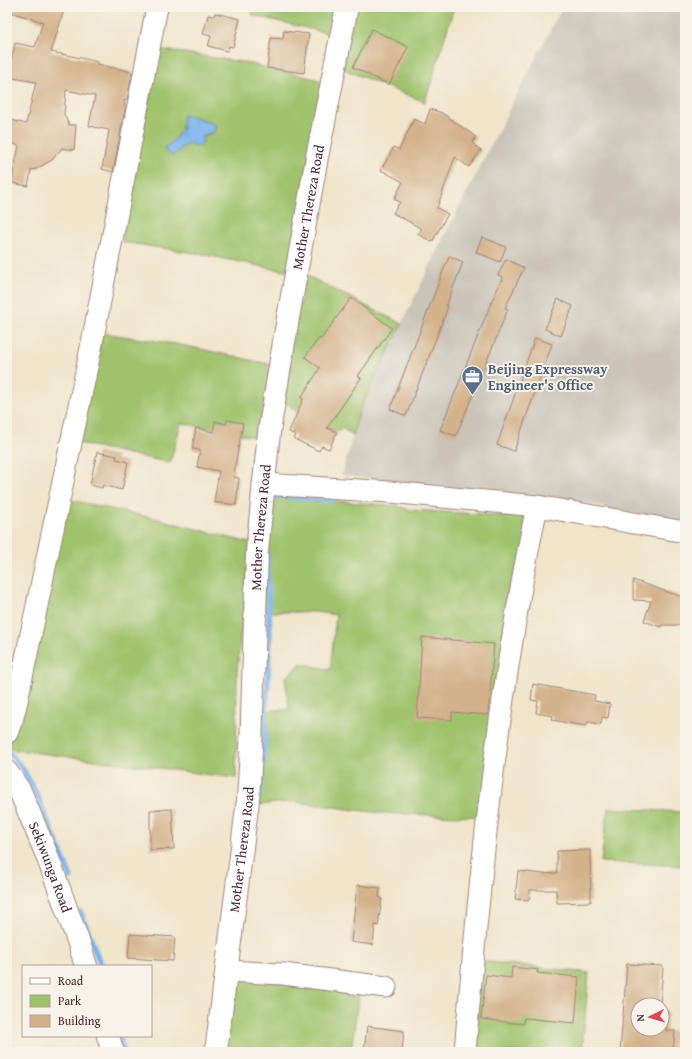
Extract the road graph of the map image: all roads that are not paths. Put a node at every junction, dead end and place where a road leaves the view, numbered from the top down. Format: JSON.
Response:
{"nodes":[{"id":1,"x":158,"y":7,"type":"edge"},
{"id":2,"x":347,"y":7,"type":"edge"},
{"id":3,"x":263,"y":484,"type":"junction"},
{"id":4,"x":537,"y":506,"type":"junction"},
{"id":5,"x":685,"y":532,"type":"edge"},
{"id":6,"x":7,"y":733,"type":"edge"},
{"id":7,"x":7,"y":772,"type":"edge"},
{"id":8,"x":86,"y":965,"type":"edge"},
{"id":9,"x":226,"y":971,"type":"junction"},
{"id":10,"x":386,"y":987,"type":"dead end"},
{"id":11,"x":108,"y":1037,"type":"edge"},
{"id":12,"x":113,"y":1052,"type":"edge"},
{"id":13,"x":216,"y":1052,"type":"edge"},
{"id":14,"x":465,"y":1052,"type":"edge"}],
"edges":[{"from":1,"to":6,"type":"street"},
{"from":2,"to":3,"type":"street","name":"Mother Thereza Road"},
{"from":3,"to":4,"type":"street"},
{"from":3,"to":9,"type":"street","name":"Mother Thereza Road"},
{"from":4,"to":5,"type":"street"},
{"from":4,"to":14,"type":"street"},
{"from":7,"to":8,"type":"street","name":"Sekiwunga Road"},
{"from":9,"to":10,"type":"street"},
{"from":9,"to":13,"type":"street","name":"Mother Thereza Road"},
{"from":11,"to":12,"type":"street"}]}
